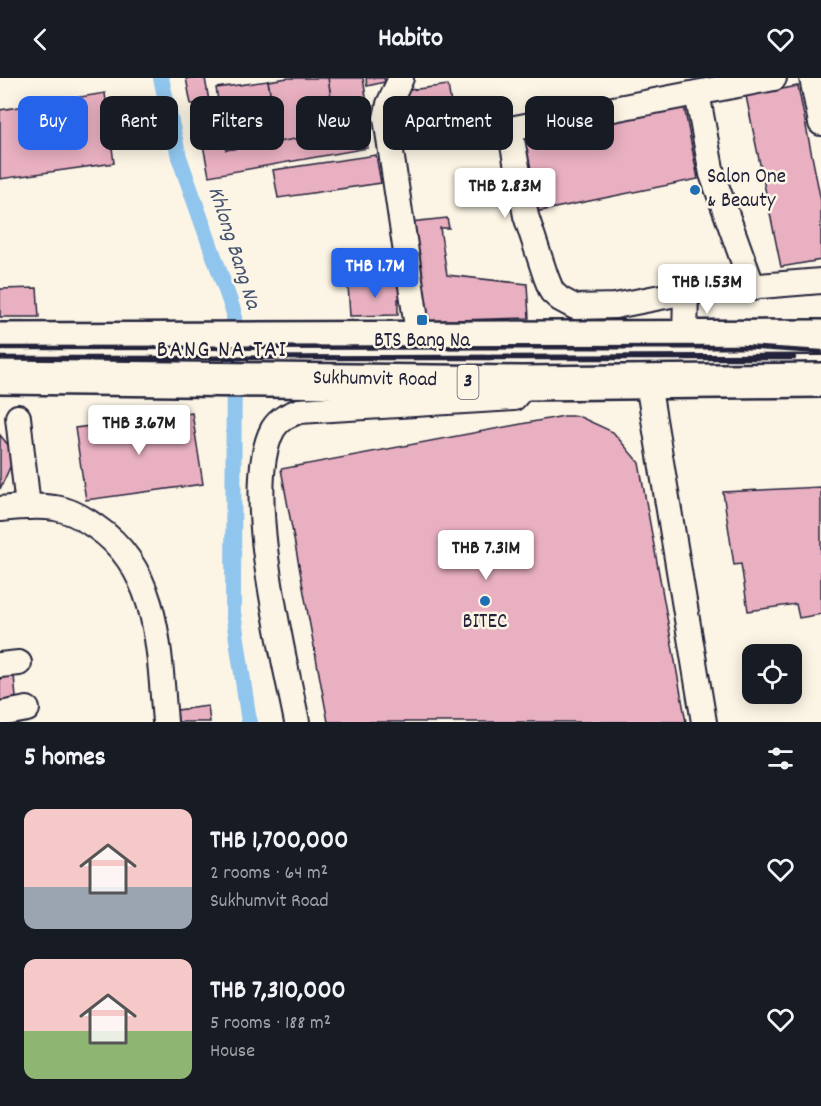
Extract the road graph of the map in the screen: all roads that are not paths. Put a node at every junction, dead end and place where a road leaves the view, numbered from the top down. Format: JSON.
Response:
{"nodes":[{"id":1,"x":774,"y":78,"type":"edge"},
{"id":2,"x":812,"y":78,"type":"edge"},
{"id":3,"x":408,"y":79,"type":"edge"},
{"id":4,"x":697,"y":93,"type":"junction"},
{"id":5,"x":821,"y":123,"type":"edge"},
{"id":6,"x":821,"y":281,"type":"edge"},
{"id":7,"x":753,"y":288,"type":"junction"},
{"id":8,"x":686,"y":292,"type":"junction"},
{"id":9,"x":560,"y":299,"type":"junction"},
{"id":10,"x":821,"y":314,"type":"edge"},
{"id":11,"x":695,"y":337,"type":"junction"},
{"id":12,"x":821,"y":337,"type":"edge"},
{"id":13,"x":557,"y":338,"type":"junction"},
{"id":14,"x":0,"y":340,"type":"edge"},
{"id":15,"x":419,"y":340,"type":"junction"},
{"id":16,"x":0,"y":377,"type":"edge"},
{"id":17,"x":821,"y":380,"type":"edge"},
{"id":18,"x":522,"y":383,"type":"junction"},
{"id":19,"x":648,"y":383,"type":"junction"},
{"id":20,"x":821,"y":399,"type":"edge"},
{"id":21,"x":18,"y":417,"type":"dead end"},
{"id":22,"x":28,"y":507,"type":"junction"},
{"id":23,"x":0,"y":509,"type":"edge"},
{"id":24,"x":27,"y":709,"type":"dead end"},
{"id":25,"x":0,"y":714,"type":"edge"},
{"id":26,"x":165,"y":722,"type":"edge"},
{"id":27,"x":297,"y":722,"type":"edge"},
{"id":28,"x":704,"y":722,"type":"edge"}],
"edges":[{"from":1,"to":4,"type":"street"},
{"from":2,"to":5,"type":"street"},
{"from":3,"to":15,"type":"street"},
{"from":4,"to":7,"type":"street"},
{"from":4,"to":9,"type":"street"},
{"from":6,"to":7,"type":"street"},
{"from":7,"to":8,"type":"street"},
{"from":8,"to":9,"type":"street"},
{"from":8,"to":11,"type":"street"},
{"from":9,"to":13,"type":"street"},
{"from":10,"to":11,"type":"highway"},
{"from":11,"to":12,"type":"highway","name":"Sukhumvit Road","number":"3"},
{"from":11,"to":13,"type":"highway","name":"Sukhumvit Road","number":"3"},
{"from":13,"to":15,"type":"highway","name":"Sukhumvit Road","number":"3"},
{"from":14,"to":15,"type":"highway","name":"Sukhumvit Road","number":"3"},
{"from":16,"to":18,"type":"highway","name":"Sukhumvit Road","number":"3"},
{"from":17,"to":19,"type":"highway","name":"Sukhumvit Road","number":"3"},
{"from":18,"to":19,"type":"highway","name":"Sukhumvit Road","number":"3"},
{"from":18,"to":27,"type":"street"},
{"from":19,"to":20,"type":"highway"},
{"from":19,"to":28,"type":"street"},
{"from":21,"to":22,"type":"street"},
{"from":22,"to":23,"type":"street"},
{"from":22,"to":26,"type":"street"},
{"from":24,"to":25,"type":"street"}]}
